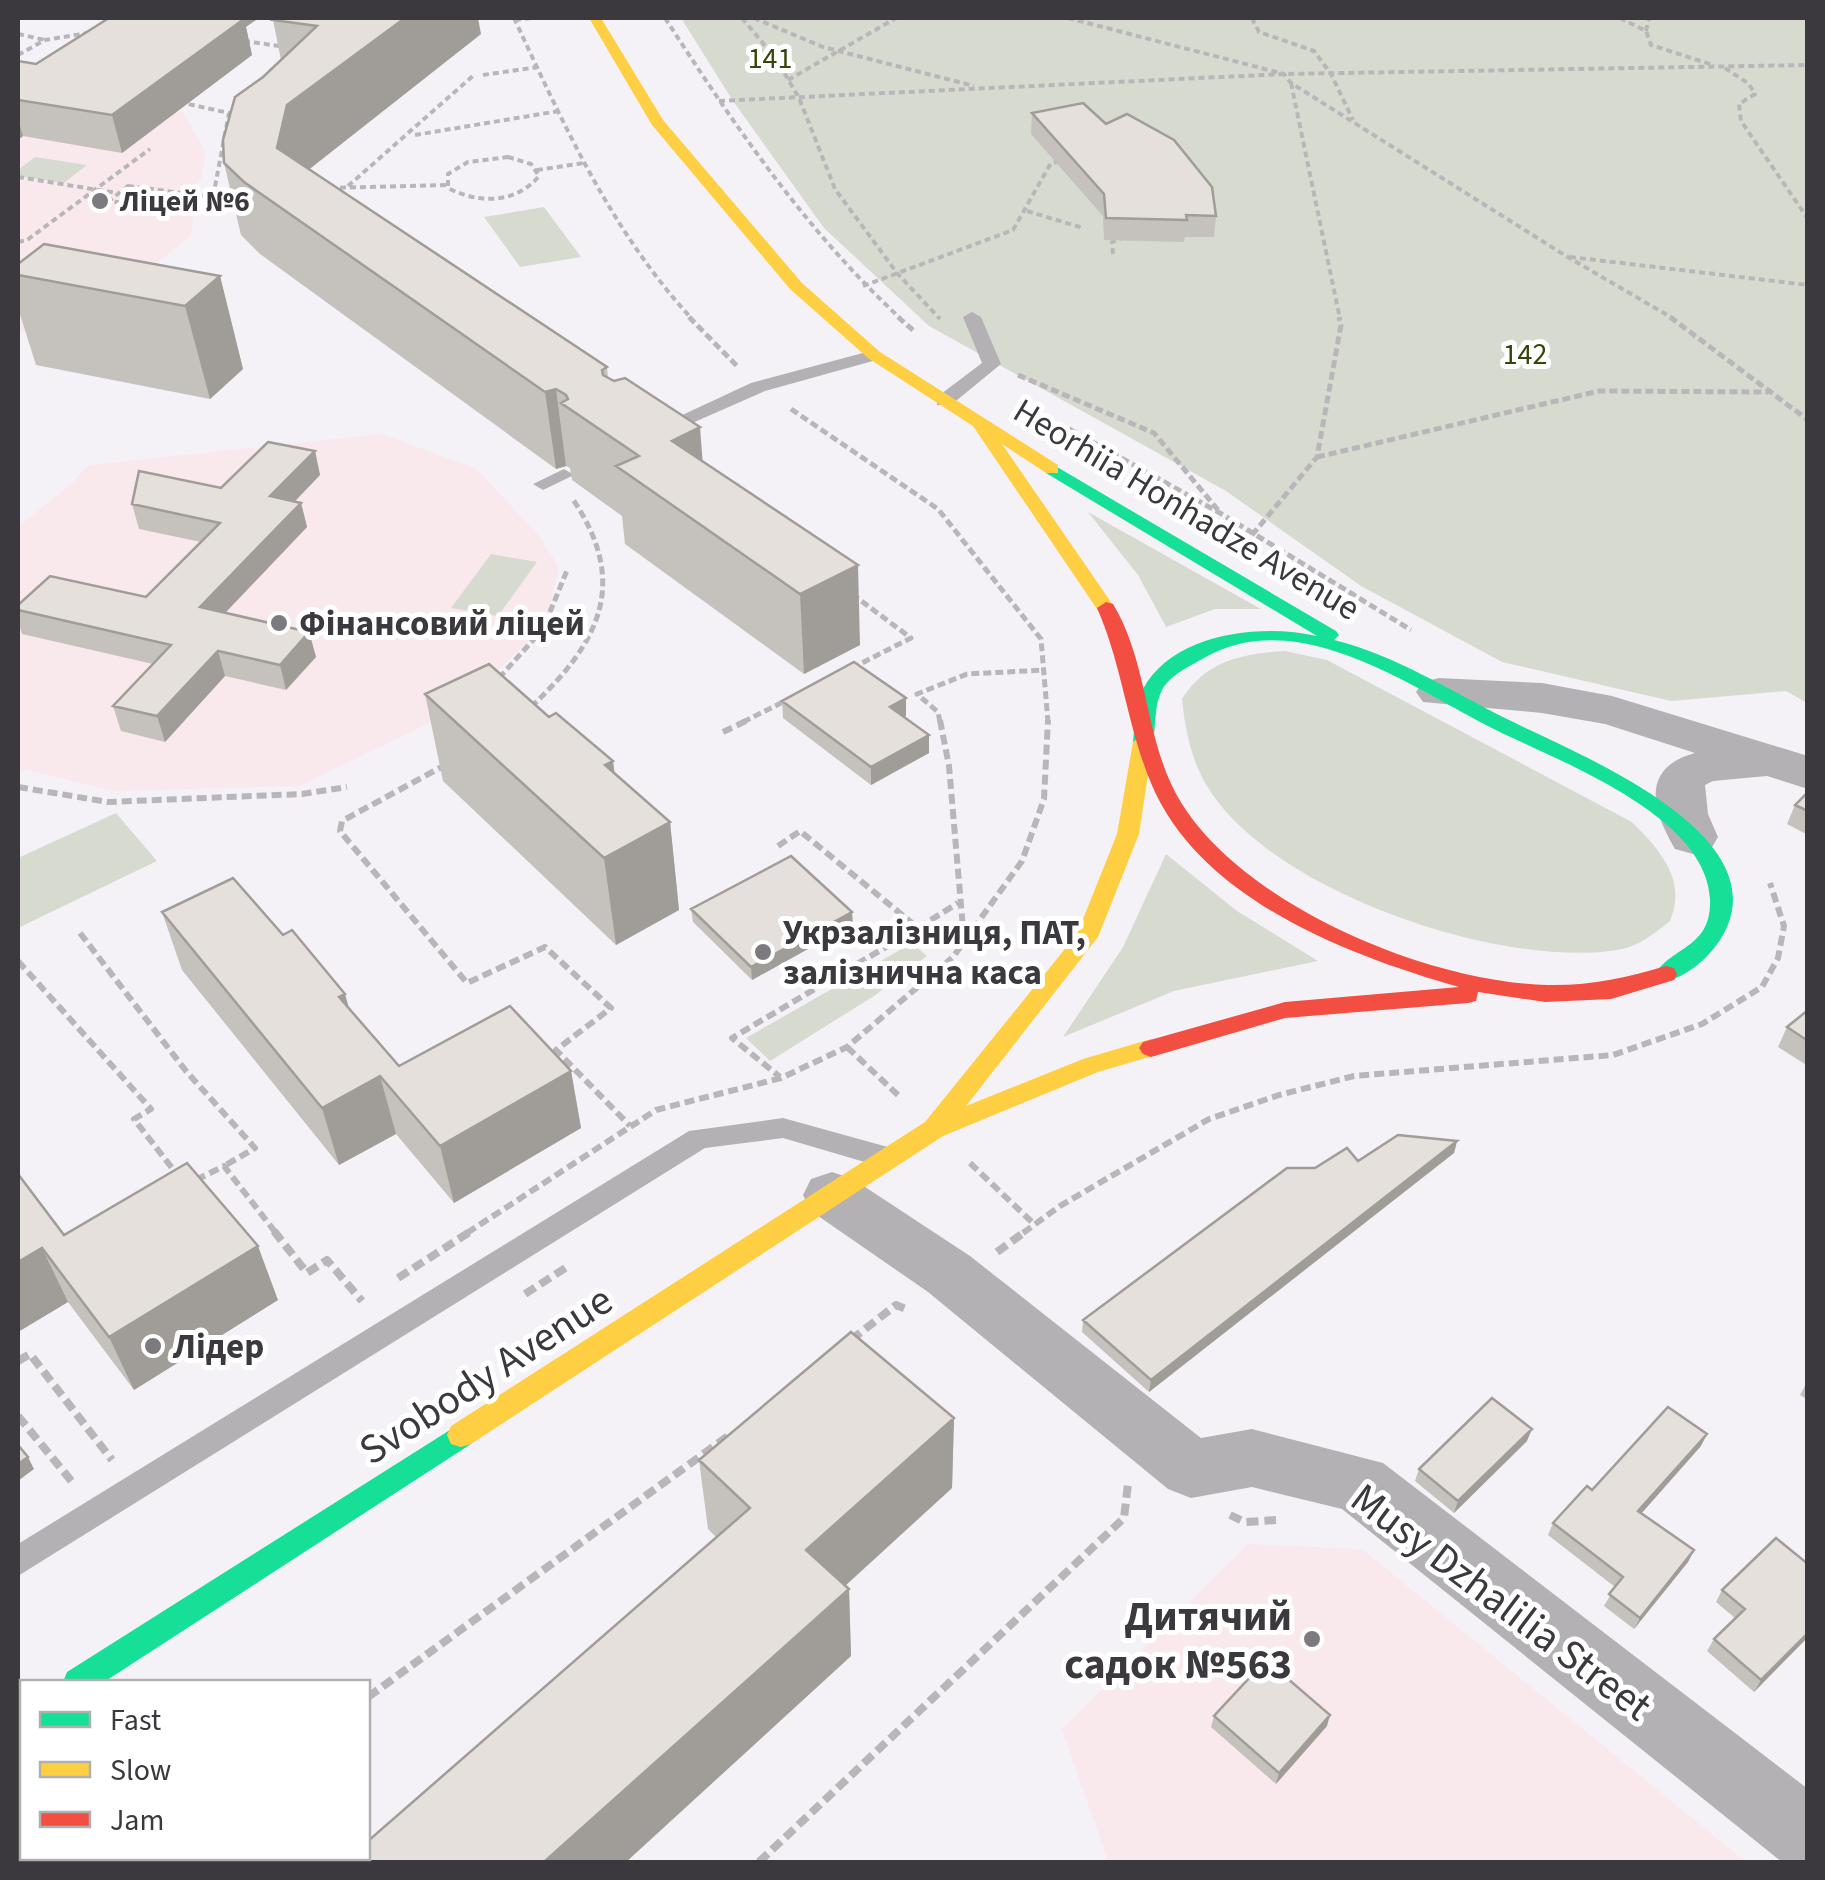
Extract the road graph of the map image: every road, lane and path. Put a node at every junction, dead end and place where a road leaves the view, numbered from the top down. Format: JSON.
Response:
{"nodes":[{"id":1,"x":532,"y":18,"type":"edge"},
{"id":2,"x":596,"y":18,"type":"edge"},
{"id":3,"x":665,"y":18,"type":"edge"},
{"id":4,"x":742,"y":18,"type":"edge"},
{"id":5,"x":754,"y":18,"type":"edge"},
{"id":6,"x":896,"y":18,"type":"edge"},
{"id":7,"x":928,"y":18,"type":"edge"},
{"id":8,"x":1252,"y":18,"type":"edge"},
{"id":9,"x":1620,"y":18,"type":"edge"},
{"id":10,"x":1648,"y":18,"type":"edge"},
{"id":11,"x":514,"y":19,"type":"edge"},
{"id":12,"x":101,"y":30,"type":"edge"},
{"id":13,"x":1646,"y":31,"type":"junction"},
{"id":14,"x":18,"y":34,"type":"edge"},
{"id":15,"x":299,"y":38,"type":"edge"},
{"id":16,"x":231,"y":39,"type":"edge"},
{"id":17,"x":45,"y":40,"type":"junction"},
{"id":18,"x":838,"y":51,"type":"junction"},
{"id":19,"x":18,"y":55,"type":"edge"},
{"id":20,"x":1808,"y":65,"type":"edge"},
{"id":21,"x":538,"y":67,"type":"junction"},
{"id":22,"x":1726,"y":68,"type":"junction"},
{"id":23,"x":474,"y":74,"type":"dead end"},
{"id":24,"x":1284,"y":74,"type":"junction"},
{"id":25,"x":1331,"y":74,"type":"junction"},
{"id":26,"x":484,"y":76,"type":"dead end"},
{"id":27,"x":788,"y":80,"type":"junction"},
{"id":28,"x":1292,"y":83,"type":"junction"},
{"id":29,"x":980,"y":88,"type":"junction"},
{"id":30,"x":798,"y":98,"type":"junction"},
{"id":31,"x":172,"y":101,"type":"edge"},
{"id":32,"x":718,"y":101,"type":"junction"},
{"id":33,"x":559,"y":111,"type":"junction"},
{"id":34,"x":1353,"y":122,"type":"junction"},
{"id":35,"x":416,"y":135,"type":"dead end"},
{"id":36,"x":150,"y":149,"type":"dead end"},
{"id":37,"x":1071,"y":159,"type":"edge"},
{"id":38,"x":584,"y":163,"type":"junction"},
{"id":39,"x":537,"y":170,"type":"junction"},
{"id":40,"x":18,"y":178,"type":"edge"},
{"id":41,"x":447,"y":185,"type":"junction"},
{"id":42,"x":348,"y":186,"type":"junction"},
{"id":43,"x":315,"y":189,"type":"edge"},
{"id":44,"x":95,"y":190,"type":"junction"},
{"id":45,"x":118,"y":193,"type":"junction"},
{"id":46,"x":244,"y":194,"type":"edge"},
{"id":47,"x":213,"y":198,"type":"junction"},
{"id":48,"x":1027,"y":211,"type":"junction"},
{"id":49,"x":1808,"y":219,"type":"edge"},
{"id":50,"x":1083,"y":228,"type":"dead end"},
{"id":51,"x":1103,"y":234,"type":"edge"},
{"id":52,"x":1131,"y":235,"type":"edge"},
{"id":53,"x":18,"y":242,"type":"edge"},
{"id":54,"x":1112,"y":242,"type":"junction"},
{"id":55,"x":1113,"y":254,"type":"dead end"},
{"id":56,"x":1566,"y":256,"type":"junction"},
{"id":57,"x":897,"y":273,"type":"junction"},
{"id":58,"x":1808,"y":285,"type":"edge"},
{"id":59,"x":862,"y":286,"type":"junction"},
{"id":60,"x":972,"y":317,"type":"dead end"},
{"id":61,"x":874,"y":354,"type":"junction"},
{"id":62,"x":992,"y":364,"type":"junction"},
{"id":63,"x":976,"y":376,"type":"junction"},
{"id":64,"x":758,"y":386,"type":"junction"},
{"id":65,"x":1771,"y":392,"type":"junction"},
{"id":66,"x":944,"y":401,"type":"junction"},
{"id":67,"x":1808,"y":420,"type":"edge"},
{"id":68,"x":1063,"y":426,"type":"dead end"},
{"id":69,"x":981,"y":427,"type":"junction"},
{"id":70,"x":637,"y":442,"type":"edge"},
{"id":71,"x":1317,"y":457,"type":"junction"},
{"id":72,"x":556,"y":482,"type":"dead end"},
{"id":73,"x":1220,"y":513,"type":"junction"},
{"id":74,"x":1252,"y":535,"type":"junction"},
{"id":75,"x":568,"y":568,"type":"dead end"},
{"id":76,"x":850,"y":593,"type":"edge"},
{"id":77,"x":1418,"y":634,"type":"dead end"},
{"id":78,"x":1357,"y":652,"type":"junction"},
{"id":79,"x":1044,"y":670,"type":"junction"},
{"id":80,"x":843,"y":672,"type":"edge"},
{"id":81,"x":498,"y":678,"type":"edge"},
{"id":82,"x":1439,"y":692,"type":"junction"},
{"id":83,"x":792,"y":698,"type":"edge"},
{"id":84,"x":523,"y":714,"type":"edge"},
{"id":85,"x":723,"y":732,"type":"dead end"},
{"id":86,"x":1144,"y":736,"type":"junction"},
{"id":87,"x":458,"y":758,"type":"edge"},
{"id":88,"x":1800,"y":770,"type":"edge"},
{"id":89,"x":18,"y":787,"type":"edge"},
{"id":90,"x":347,"y":787,"type":"dead end"},
{"id":91,"x":1693,"y":837,"type":"junction"},
{"id":92,"x":778,"y":846,"type":"dead end"},
{"id":93,"x":1766,"y":876,"type":"dead end"},
{"id":94,"x":958,"y":903,"type":"junction"},
{"id":95,"x":918,"y":928,"type":"junction"},
{"id":96,"x":80,"y":933,"type":"dead end"},
{"id":97,"x":964,"y":940,"type":"junction"},
{"id":98,"x":18,"y":961,"type":"edge"},
{"id":99,"x":1526,"y":991,"type":"junction"},
{"id":100,"x":847,"y":1048,"type":"junction"},
{"id":101,"x":781,"y":1078,"type":"junction"},
{"id":102,"x":630,"y":1126,"type":"junction"},
{"id":103,"x":934,"y":1129,"type":"junction"},
{"id":104,"x":890,"y":1158,"type":"junction"},
{"id":105,"x":224,"y":1166,"type":"junction"},
{"id":106,"x":832,"y":1196,"type":"junction"},
{"id":107,"x":1034,"y":1224,"type":"junction"},
{"id":108,"x":393,"y":1281,"type":"dead end"},
{"id":109,"x":377,"y":1291,"type":"dead end"},
{"id":110,"x":937,"y":1298,"type":"junction"},
{"id":111,"x":362,"y":1301,"type":"junction"},
{"id":112,"x":896,"y":1305,"type":"junction"},
{"id":113,"x":345,"y":1312,"type":"dead end"},
{"id":114,"x":837,"y":1351,"type":"edge"},
{"id":115,"x":18,"y":1361,"type":"edge"},
{"id":116,"x":18,"y":1416,"type":"edge"},
{"id":117,"x":733,"y":1431,"type":"edge"},
{"id":118,"x":102,"y":1472,"type":"dead end"},
{"id":119,"x":1129,"y":1472,"type":"dead end"},
{"id":120,"x":90,"y":1480,"type":"dead end"},
{"id":121,"x":77,"y":1488,"type":"junction"},
{"id":122,"x":62,"y":1498,"type":"dead end"},
{"id":123,"x":18,"y":1560,"type":"edge"},
{"id":124,"x":81,"y":1680,"type":"edge"},
{"id":125,"x":370,"y":1696,"type":"edge"},
{"id":126,"x":1808,"y":1836,"type":"edge"},
{"id":127,"x":759,"y":1862,"type":"edge"}],
"edges":[{"from":1,"to":11,"type":"path"},
{"from":2,"to":61,"type":"street","name":"Heorhiia Honhadze Avenue"},
{"from":3,"to":32,"type":"path"},
{"from":4,"to":27,"type":"path"},
{"from":5,"to":18,"type":"path"},
{"from":6,"to":18,"type":"path"},
{"from":7,"to":24,"type":"path"},
{"from":8,"to":25,"type":"path"},
{"from":9,"to":13,"type":"path"},
{"from":10,"to":13,"type":"path"},
{"from":11,"to":21,"type":"path"},
{"from":12,"to":17,"type":"path"},
{"from":13,"to":22,"type":"path"},
{"from":14,"to":17,"type":"path"},
{"from":15,"to":16,"type":"path"},
{"from":17,"to":19,"type":"path"},
{"from":18,"to":27,"type":"path"},
{"from":18,"to":29,"type":"path"},
{"from":20,"to":22,"type":"path"},
{"from":21,"to":26,"type":"path"},
{"from":21,"to":33,"type":"path"},
{"from":22,"to":25,"type":"path"},
{"from":22,"to":49,"type":"path"},
{"from":23,"to":42,"type":"path"},
{"from":24,"to":25,"type":"path"},
{"from":24,"to":28,"type":"path"},
{"from":24,"to":29,"type":"path"},
{"from":25,"to":34,"type":"path"},
{"from":27,"to":30,"type":"path"},
{"from":28,"to":34,"type":"path"},
{"from":28,"to":71,"type":"path"},
{"from":29,"to":30,"type":"path"},
{"from":30,"to":32,"type":"path"},
{"from":30,"to":57,"type":"path"},
{"from":31,"to":47,"type":"path"},
{"from":32,"to":59,"type":"path"},
{"from":33,"to":35,"type":"path"},
{"from":33,"to":38,"type":"path"},
{"from":34,"to":56,"type":"path"},
{"from":36,"to":44,"type":"path"},
{"from":37,"to":48,"type":"path"},
{"from":38,"to":39,"type":"path"},
{"from":38,"to":64,"type":"path"},
{"from":39,"to":41,"type":"path"},
{"from":39,"to":41,"type":"path"},
{"from":40,"to":44,"type":"path"},
{"from":41,"to":42,"type":"path"},
{"from":42,"to":43,"type":"path"},
{"from":44,"to":45,"type":"path"},
{"from":44,"to":53,"type":"path"},
{"from":45,"to":47,"type":"path"},
{"from":45,"to":47,"type":"path"},
{"from":46,"to":47,"type":"path"},
{"from":48,"to":50,"type":"path"},
{"from":48,"to":57,"type":"path"},
{"from":51,"to":54,"type":"path"},
{"from":52,"to":54,"type":"path"},
{"from":54,"to":55,"type":"path"},
{"from":56,"to":58,"type":"path"},
{"from":56,"to":65,"type":"path"},
{"from":57,"to":59,"type":"path"},
{"from":57,"to":62,"type":"path"},
{"from":59,"to":63,"type":"path"},
{"from":60,"to":62,"type":"lane"},
{"from":61,"to":64,"type":"lane"},
{"from":61,"to":66,"type":"street","name":"Heorhiia Honhadze Avenue"},
{"from":62,"to":63,"type":"lane"},
{"from":62,"to":73,"type":"path"},
{"from":63,"to":66,"type":"lane"},
{"from":64,"to":70,"type":"lane"},
{"from":64,"to":79,"type":"path"},
{"from":65,"to":67,"type":"path"},
{"from":65,"to":71,"type":"path"},
{"from":66,"to":69,"type":"street","name":"Heorhiia Honhadze Avenue"},
{"from":68,"to":73,"type":"path"},
{"from":69,"to":78,"type":"street","name":"Heorhiia Honhadze Avenue"},
{"from":69,"to":86,"type":"street","name":"Heorhiia Honhadze Avenue"},
{"from":71,"to":74,"type":"path"},
{"from":72,"to":84,"type":"path"},
{"from":73,"to":74,"type":"path"},
{"from":74,"to":77,"type":"path"},
{"from":75,"to":81,"type":"path"},
{"from":76,"to":80,"type":"path"},
{"from":78,"to":82,"type":"street"},
{"from":78,"to":86,"type":"street","name":"Svobody Avenue"},
{"from":79,"to":94,"type":"path"},
{"from":79,"to":97,"type":"path"},
{"from":82,"to":88,"type":"street"},
{"from":82,"to":91,"type":"street"},
{"from":83,"to":85,"type":"path"},
{"from":86,"to":99,"type":"street","name":"Heorhiia Honhadze Avenue"},
{"from":86,"to":103,"type":"street","name":"Svobody Avenue"},
{"from":87,"to":102,"type":"path"},
{"from":88,"to":91,"type":"street"},
{"from":89,"to":90,"type":"path"},
{"from":91,"to":99,"type":"street"},
{"from":92,"to":95,"type":"path"},
{"from":93,"to":107,"type":"path"},
{"from":94,"to":95,"type":"path"},
{"from":94,"to":97,"type":"path"},
{"from":95,"to":101,"type":"path"},
{"from":96,"to":105,"type":"path"},
{"from":97,"to":100,"type":"path"},
{"from":98,"to":105,"type":"path"},
{"from":99,"to":103,"type":"street","name":"Svobody Avenue"},
{"from":100,"to":101,"type":"path"},
{"from":100,"to":103,"type":"path"},
{"from":101,"to":102,"type":"path"},
{"from":102,"to":108,"type":"path"},
{"from":103,"to":104,"type":"street","name":"Svobody Avenue"},
{"from":103,"to":107,"type":"path"},
{"from":104,"to":106,"type":"street","name":"Svobody Avenue"},
{"from":104,"to":123,"type":"lane"},
{"from":105,"to":111,"type":"path"},
{"from":106,"to":110,"type":"street","name":"Musy Dzhalilia Street"},
{"from":106,"to":124,"type":"street","name":"Svobody Avenue"},
{"from":107,"to":110,"type":"path"},
{"from":109,"to":111,"type":"path"},
{"from":110,"to":112,"type":"path"},
{"from":110,"to":112,"type":"path"},
{"from":110,"to":126,"type":"street","name":"Musy Dzhalilia Street"},
{"from":111,"to":113,"type":"path"},
{"from":112,"to":114,"type":"path"},
{"from":115,"to":118,"type":"path"},
{"from":116,"to":121,"type":"path"},
{"from":117,"to":125,"type":"path"},
{"from":119,"to":127,"type":"path"},
{"from":120,"to":121,"type":"path"},
{"from":121,"to":122,"type":"path"}]}
